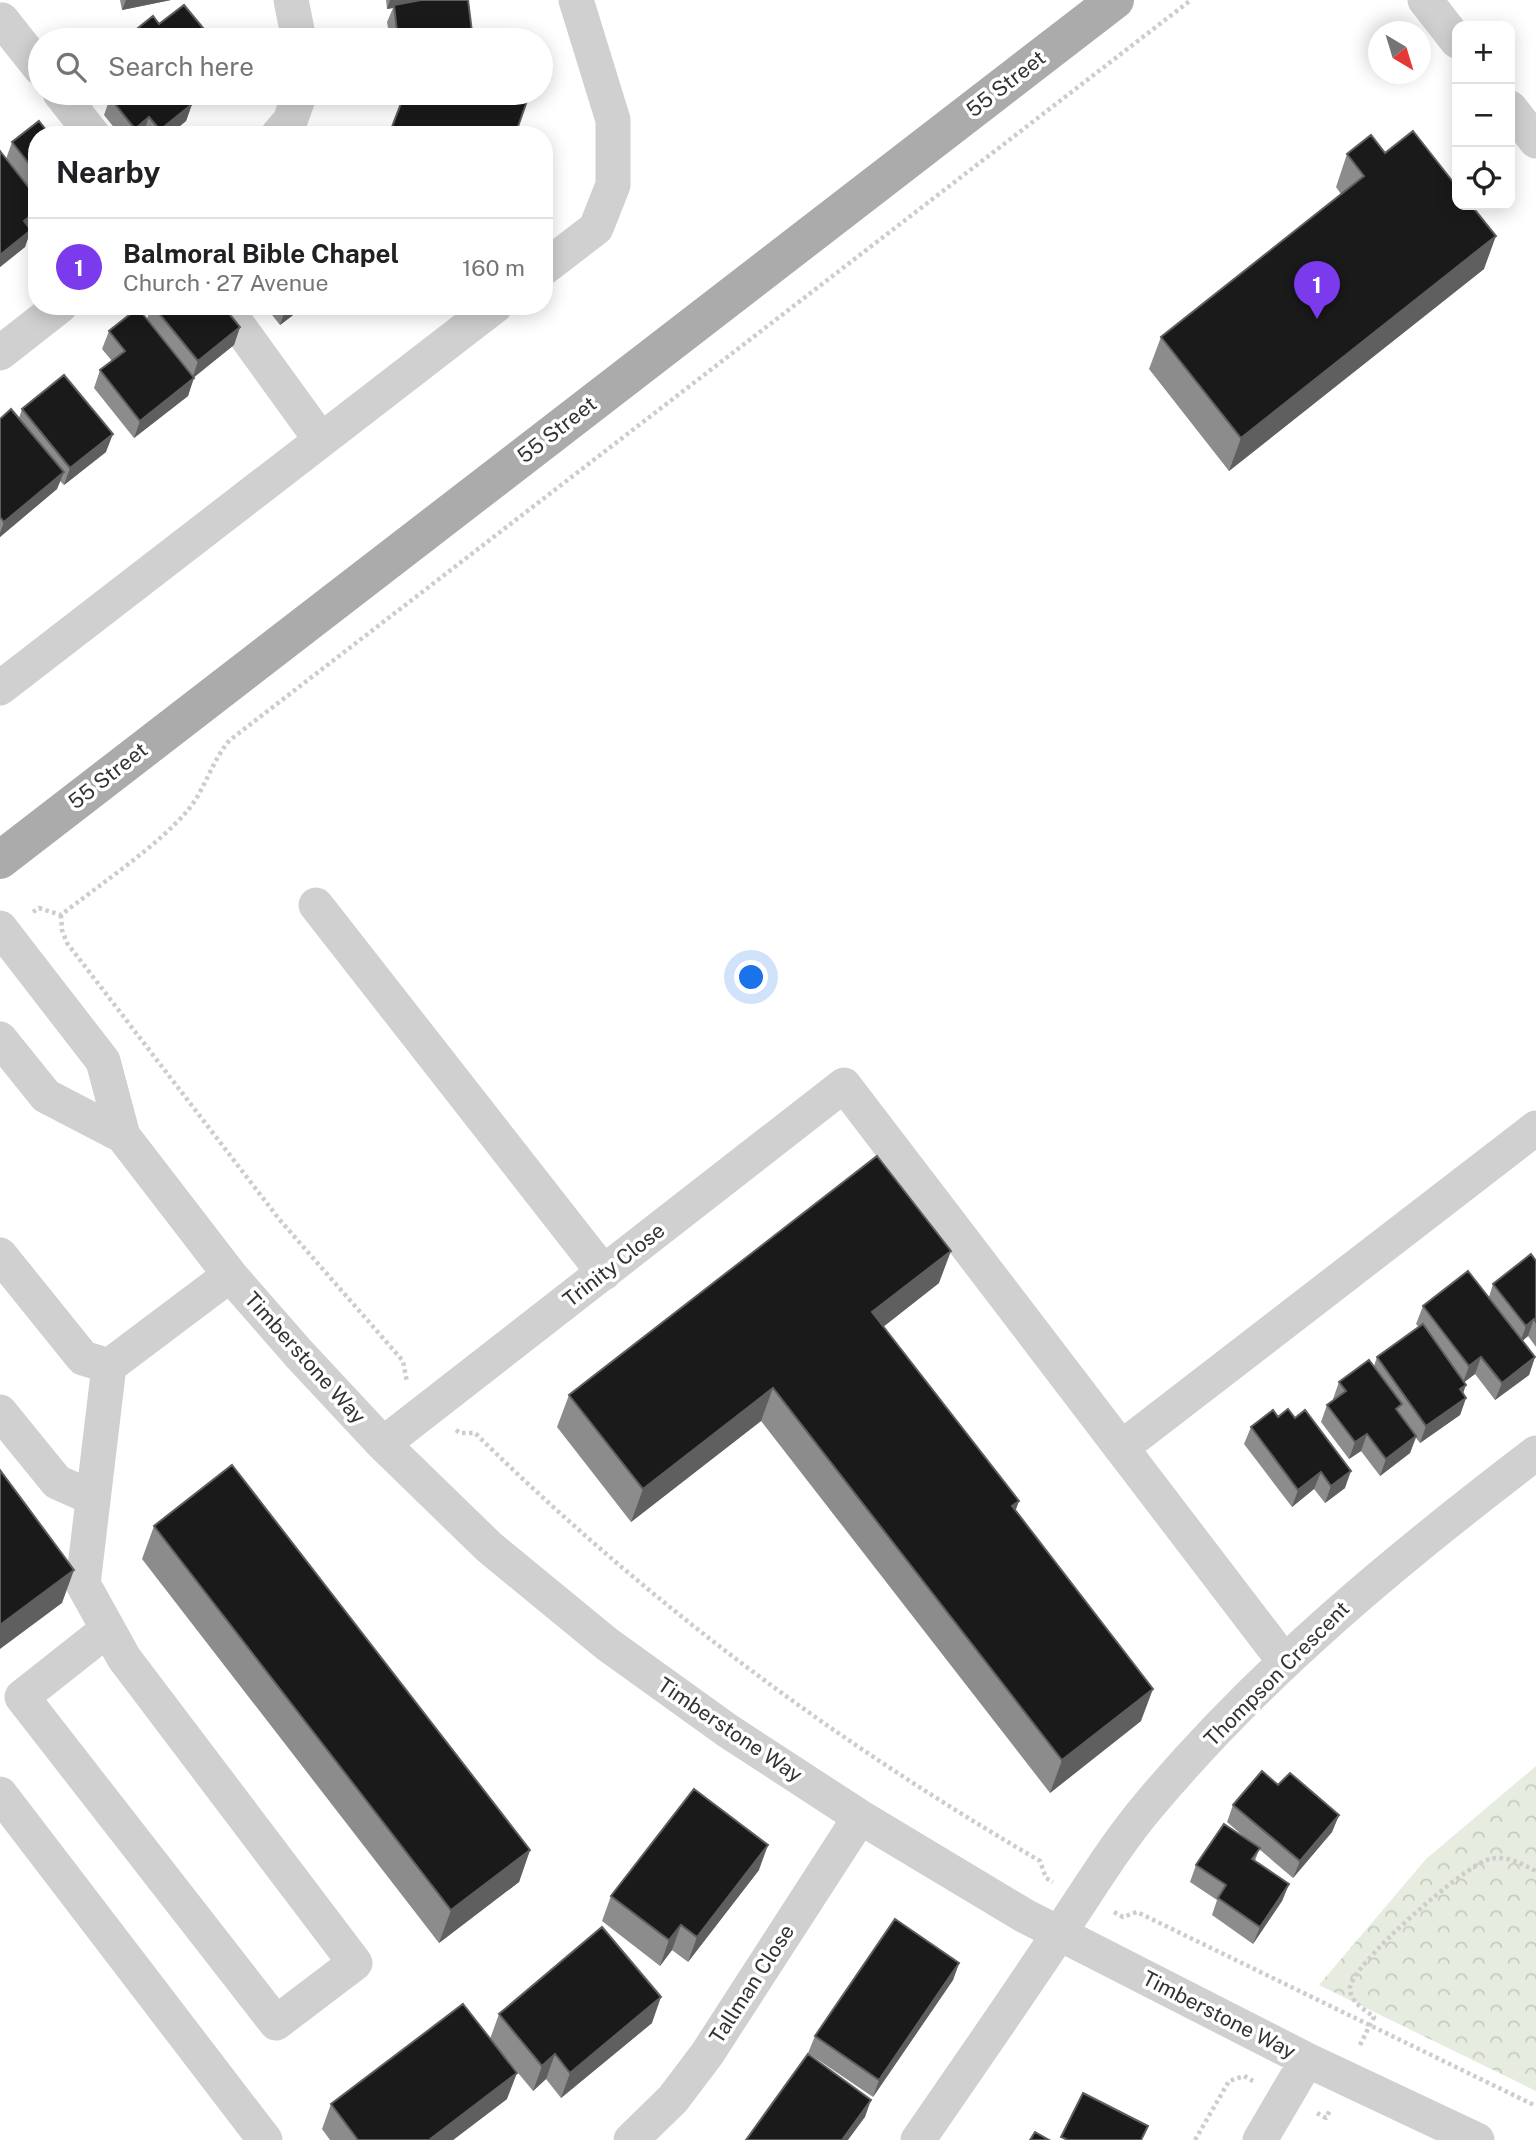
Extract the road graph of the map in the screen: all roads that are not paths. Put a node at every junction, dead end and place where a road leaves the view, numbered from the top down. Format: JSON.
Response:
{"nodes":[{"id":1,"x":291,"y":0,"type":"edge"},
{"id":2,"x":576,"y":0,"type":"edge"},
{"id":3,"x":1115,"y":0,"type":"edge"},
{"id":4,"x":1425,"y":0,"type":"edge"},
{"id":5,"x":2,"y":14,"type":"edge"},
{"id":6,"x":297,"y":28,"type":"edge"},
{"id":7,"x":1452,"y":35,"type":"edge"},
{"id":8,"x":28,"y":51,"type":"edge"},
{"id":9,"x":69,"y":105,"type":"edge"},
{"id":10,"x":296,"y":105,"type":"edge"},
{"id":11,"x":1515,"y":114,"type":"edge"},
{"id":12,"x":86,"y":126,"type":"edge"},
{"id":13,"x":286,"y":126,"type":"edge"},
{"id":14,"x":1536,"y":141,"type":"edge"},
{"id":15,"x":553,"y":261,"type":"edge"},
{"id":16,"x":49,"y":315,"type":"edge"},
{"id":17,"x":231,"y":315,"type":"edge"},
{"id":18,"x":483,"y":315,"type":"edge"},
{"id":19,"x":0,"y":353,"type":"edge"},
{"id":20,"x":321,"y":440,"type":"junction"},
{"id":21,"x":0,"y":688,"type":"edge"},
{"id":22,"x":0,"y":860,"type":"edge"},
{"id":23,"x":317,"y":905,"type":"dead end"},
{"id":24,"x":0,"y":928,"type":"edge"},
{"id":25,"x":0,"y":1039,"type":"edge"},
{"id":26,"x":1536,"y":1128,"type":"edge"},
{"id":27,"x":123,"y":1136,"type":"junction"},
{"id":28,"x":0,"y":1255,"type":"edge"},
{"id":29,"x":604,"y":1273,"type":"junction"},
{"id":30,"x":230,"y":1275,"type":"junction"},
{"id":31,"x":109,"y":1366,"type":"junction"},
{"id":32,"x":0,"y":1412,"type":"edge"},
{"id":33,"x":383,"y":1444,"type":"junction"},
{"id":34,"x":1121,"y":1448,"type":"junction"},
{"id":35,"x":1536,"y":1453,"type":"edge"},
{"id":36,"x":93,"y":1498,"type":"junction"},
{"id":37,"x":108,"y":1629,"type":"junction"},
{"id":38,"x":1284,"y":1661,"type":"junction"},
{"id":39,"x":0,"y":1794,"type":"edge"},
{"id":40,"x":860,"y":1817,"type":"junction"},
{"id":41,"x":1058,"y":1934,"type":"junction"},
{"id":42,"x":1307,"y":2060,"type":"junction"},
{"id":43,"x":265,"y":2140,"type":"edge"},
{"id":44,"x":631,"y":2140,"type":"edge"},
{"id":45,"x":918,"y":2140,"type":"edge"},
{"id":46,"x":1260,"y":2140,"type":"edge"},
{"id":47,"x":1477,"y":2140,"type":"edge"}],
"edges":[{"from":1,"to":6,"type":"street"},
{"from":2,"to":15,"type":"street"},
{"from":3,"to":22,"type":"main road","name":"55 Street"},
{"from":4,"to":7,"type":"street"},
{"from":5,"to":8,"type":"street"},
{"from":9,"to":12,"type":"street"},
{"from":10,"to":13,"type":"street"},
{"from":11,"to":14,"type":"street"},
{"from":16,"to":19,"type":"street"},
{"from":17,"to":20,"type":"street"},
{"from":18,"to":20,"type":"street"},
{"from":20,"to":21,"type":"street"},
{"from":23,"to":29,"type":"street"},
{"from":24,"to":27,"type":"street","name":"Timberstone Way"},
{"from":25,"to":27,"type":"street","name":"Timberstone Way"},
{"from":26,"to":34,"type":"street"},
{"from":27,"to":30,"type":"street","name":"Timberstone Way"},
{"from":28,"to":31,"type":"street"},
{"from":29,"to":33,"type":"street","name":"Trinity Close"},
{"from":29,"to":34,"type":"street","name":"Trinity Close"},
{"from":30,"to":31,"type":"street"},
{"from":30,"to":33,"type":"street","name":"Timberstone Way"},
{"from":31,"to":36,"type":"street"},
{"from":32,"to":36,"type":"street"},
{"from":33,"to":40,"type":"street","name":"Timberstone Way"},
{"from":34,"to":38,"type":"street"},
{"from":35,"to":38,"type":"street","name":"Thompson Crescent"},
{"from":36,"to":37,"type":"street"},
{"from":37,"to":37,"type":"street"},
{"from":38,"to":41,"type":"street","name":"Thompson Crescent"},
{"from":39,"to":43,"type":"street"},
{"from":40,"to":41,"type":"street","name":"Timberstone Way"},
{"from":40,"to":44,"type":"street","name":"Tallman Close"},
{"from":41,"to":42,"type":"street","name":"Timberstone Way"},
{"from":41,"to":45,"type":"street","name":"Thompson Crescent"},
{"from":42,"to":46,"type":"street"},
{"from":42,"to":47,"type":"street","name":"Timberstone Way"}]}
